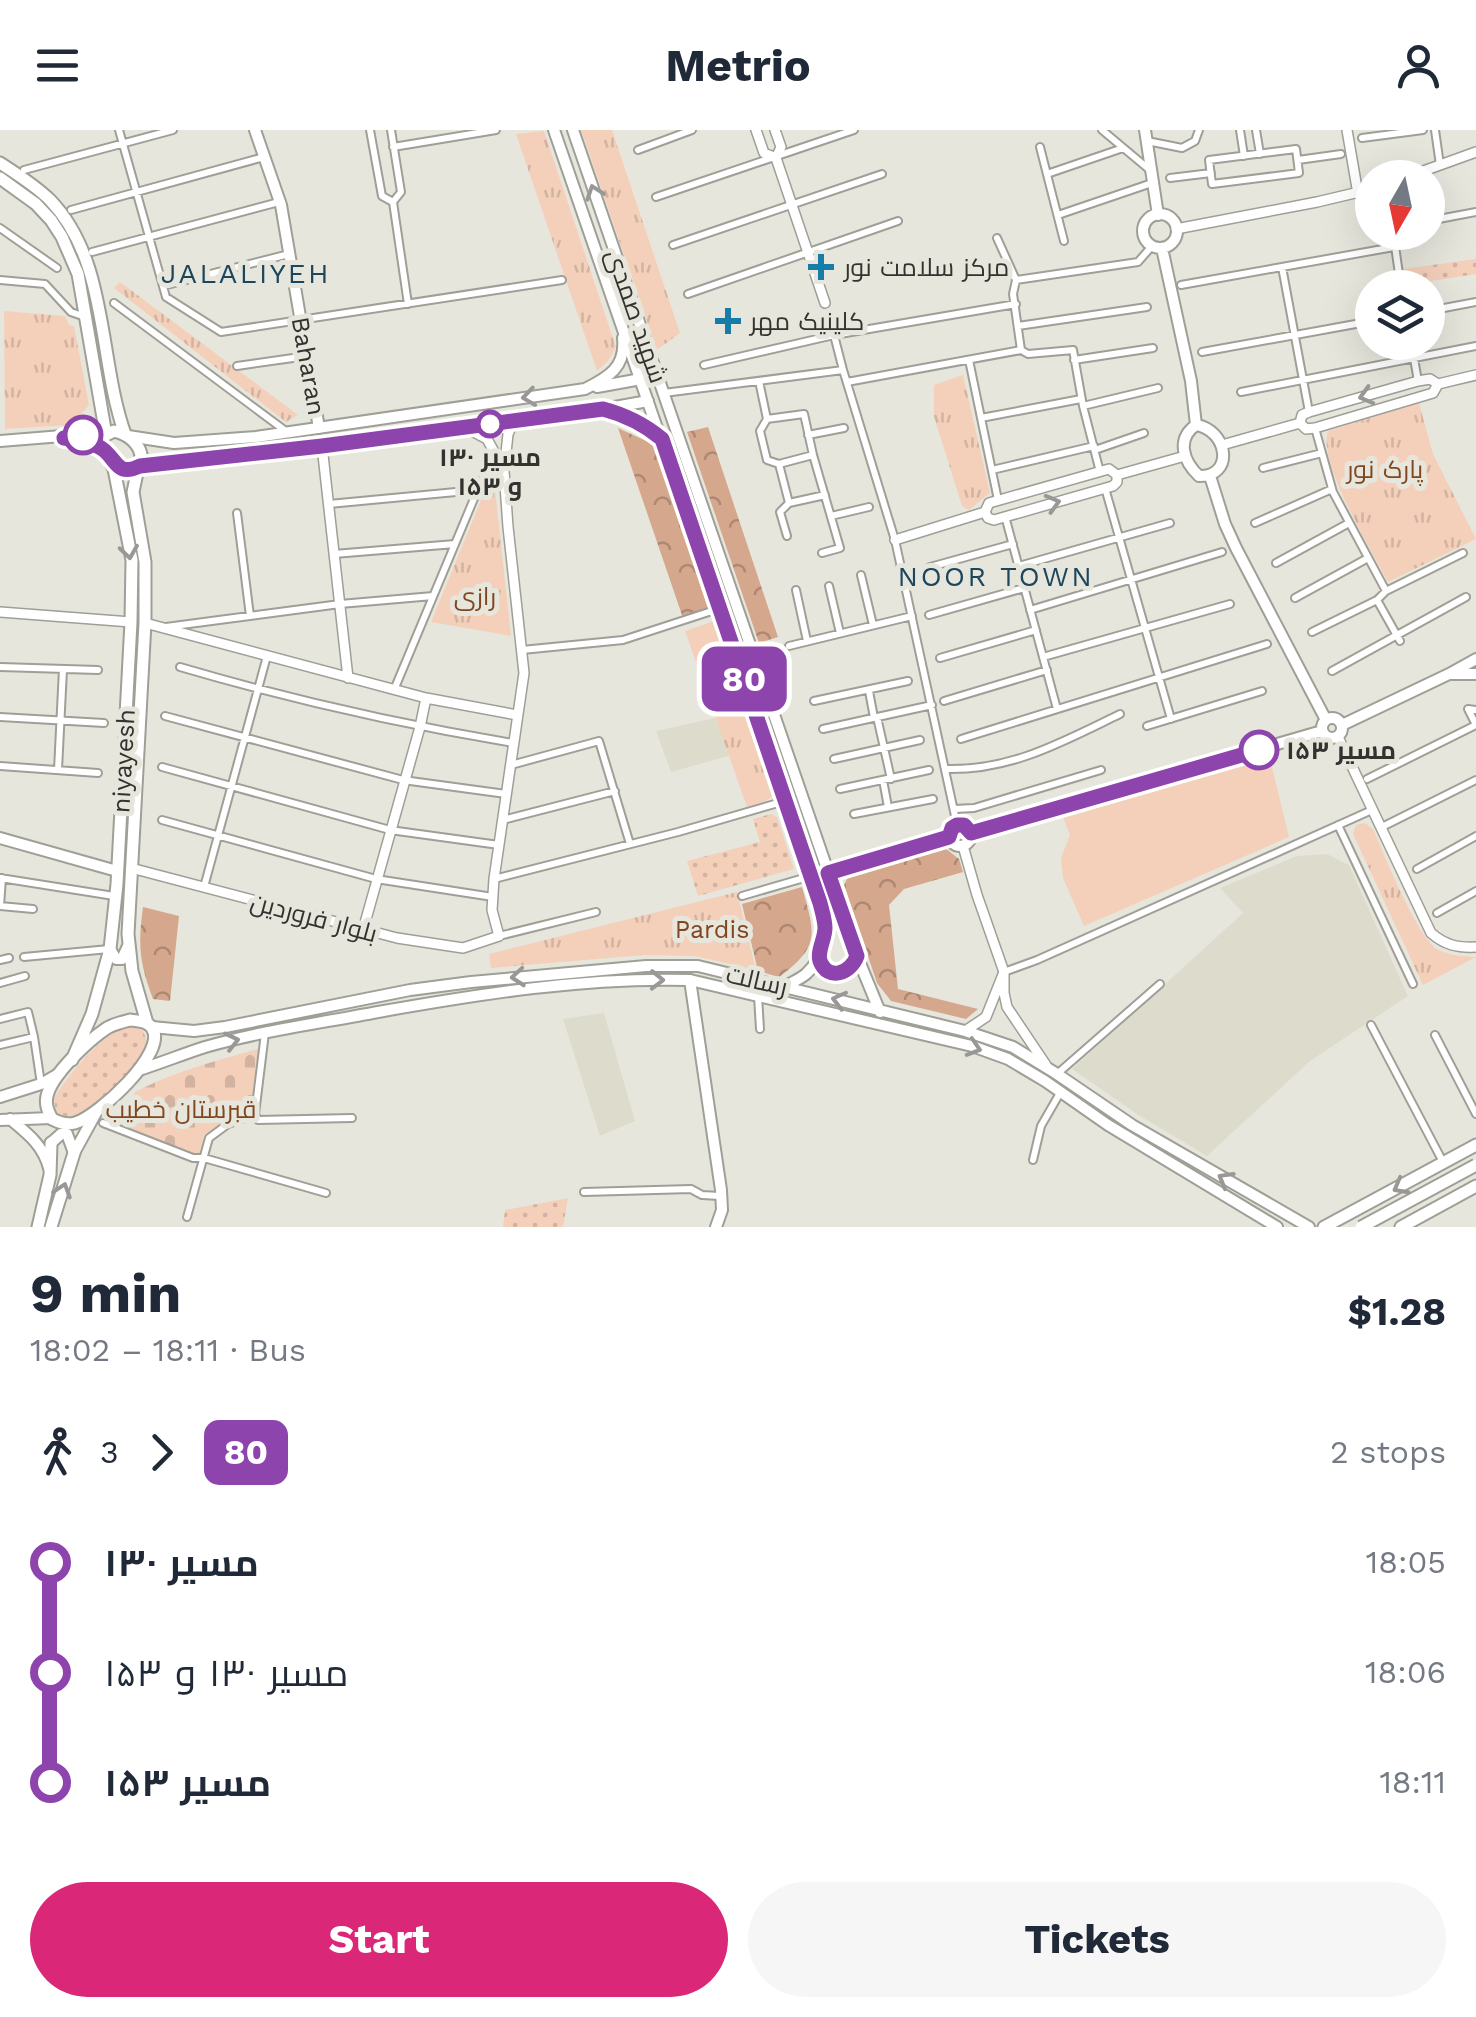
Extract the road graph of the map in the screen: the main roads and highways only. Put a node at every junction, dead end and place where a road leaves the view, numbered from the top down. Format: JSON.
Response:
{"nodes":[{"id":1,"x":256,"y":130,"type":"edge"},
{"id":2,"x":554,"y":130,"type":"edge"},
{"id":3,"x":573,"y":130,"type":"edge"},
{"id":4,"x":1146,"y":136,"type":"edge"},
{"id":5,"x":0,"y":163,"type":"edge"},
{"id":6,"x":0,"y":178,"type":"edge"},
{"id":7,"x":1158,"y":214,"type":"junction"},
{"id":8,"x":611,"y":240,"type":"junction"},
{"id":9,"x":593,"y":245,"type":"junction"},
{"id":10,"x":1157,"y":246,"type":"junction"},
{"id":11,"x":623,"y":332,"type":"junction"},
{"id":12,"x":640,"y":378,"type":"junction"},
{"id":13,"x":616,"y":384,"type":"junction"},
{"id":14,"x":586,"y":388,"type":"junction"},
{"id":15,"x":648,"y":401,"type":"junction"},
{"id":16,"x":618,"y":407,"type":"junction"},
{"id":17,"x":603,"y":409,"type":"junction"},
{"id":18,"x":1196,"y":424,"type":"junction"},
{"id":19,"x":319,"y":428,"type":"junction"},
{"id":20,"x":105,"y":435,"type":"junction"},
{"id":21,"x":126,"y":435,"type":"junction"},
{"id":22,"x":64,"y":438,"type":"junction"},
{"id":23,"x":662,"y":439,"type":"junction"},
{"id":24,"x":0,"y":441,"type":"edge"},
{"id":25,"x":174,"y":443,"type":"junction"},
{"id":26,"x":106,"y":454,"type":"junction"},
{"id":27,"x":176,"y":462,"type":"junction"},
{"id":28,"x":139,"y":468,"type":"junction"},
{"id":29,"x":1210,"y":476,"type":"junction"},
{"id":30,"x":1476,"y":659,"type":"edge"},
{"id":31,"x":1449,"y":674,"type":"junction"},
{"id":32,"x":1476,"y":674,"type":"edge"},
{"id":33,"x":761,"y":680,"type":"junction"},
{"id":34,"x":746,"y":687,"type":"junction"},
{"id":35,"x":770,"y":707,"type":"junction"},
{"id":36,"x":755,"y":713,"type":"junction"},
{"id":37,"x":1324,"y":726,"type":"junction"},
{"id":38,"x":1340,"y":731,"type":"junction"},
{"id":39,"x":971,"y":833,"type":"junction"},
{"id":40,"x":949,"y":837,"type":"junction"},
{"id":41,"x":0,"y":838,"type":"edge"},
{"id":42,"x":118,"y":871,"type":"junction"},
{"id":43,"x":828,"y":873,"type":"junction"},
{"id":44,"x":128,"y":946,"type":"junction"},
{"id":45,"x":110,"y":948,"type":"junction"},
{"id":46,"x":818,"y":955,"type":"junction"},
{"id":47,"x":857,"y":956,"type":"junction"},
{"id":48,"x":690,"y":980,"type":"junction"},
{"id":49,"x":784,"y":987,"type":"junction"},
{"id":50,"x":880,"y":1010,"type":"junction"},
{"id":51,"x":877,"y":1023,"type":"junction"},
{"id":52,"x":150,"y":1025,"type":"junction"},
{"id":53,"x":194,"y":1031,"type":"junction"},
{"id":54,"x":192,"y":1052,"type":"junction"},
{"id":55,"x":72,"y":1060,"type":"junction"},
{"id":56,"x":139,"y":1070,"type":"junction"},
{"id":57,"x":61,"y":1073,"type":"junction"},
{"id":58,"x":0,"y":1097,"type":"edge"},
{"id":59,"x":97,"y":1111,"type":"junction"},
{"id":60,"x":5,"y":1119,"type":"edge"},
{"id":61,"x":53,"y":1119,"type":"junction"},
{"id":62,"x":52,"y":1143,"type":"junction"},
{"id":63,"x":1476,"y":1146,"type":"edge"},
{"id":64,"x":74,"y":1153,"type":"junction"},
{"id":65,"x":1476,"y":1165,"type":"edge"},
{"id":66,"x":50,"y":1175,"type":"junction"},
{"id":67,"x":1476,"y":1186,"type":"edge"},
{"id":68,"x":1362,"y":1208,"type":"junction"},
{"id":69,"x":1287,"y":1214,"type":"junction"},
{"id":70,"x":38,"y":1227,"type":"edge"},
{"id":71,"x":52,"y":1227,"type":"edge"},
{"id":72,"x":716,"y":1227,"type":"edge"},
{"id":73,"x":1277,"y":1227,"type":"edge"},
{"id":74,"x":1309,"y":1227,"type":"edge"},
{"id":75,"x":1324,"y":1227,"type":"edge"},
{"id":76,"x":1361,"y":1227,"type":"edge"},
{"id":77,"x":1401,"y":1227,"type":"edge"}],
"edges":[{"from":1,"to":19,"type":"main road","name":"Baharan"},
{"from":2,"to":9,"type":"main road","name":"شهید صمدی"},
{"from":8,"to":3,"type":"main road","name":"شهید صمدی","one_way":true},
{"from":4,"to":7,"type":"main road"},
{"from":5,"to":21,"type":"highway"},
{"from":6,"to":20,"type":"highway"},
{"from":7,"to":10,"type":"main road"},
{"from":7,"to":10,"type":"main road"},
{"from":8,"to":9,"type":"main road"},
{"from":8,"to":33,"type":"main road","name":"شهید صمدی"},
{"from":9,"to":11,"type":"main road","name":"شهید صمدی"},
{"from":10,"to":18,"type":"main road"},
{"from":11,"to":12,"type":"main road","name":"شهید صمدی"},
{"from":11,"to":14,"type":"main road"},
{"from":12,"to":13,"type":"main road"},
{"from":12,"to":15,"type":"main road","name":"شهید صمدی"},
{"from":13,"to":14,"type":"main road"},
{"from":13,"to":16,"type":"main road"},
{"from":14,"to":19,"type":"main road","one_way":true},
{"from":15,"to":16,"type":"main road"},
{"from":15,"to":23,"type":"main road","name":"شهید صمدی"},
{"from":16,"to":17,"type":"main road"},
{"from":17,"to":23,"type":"main road"},
{"from":17,"to":27,"type":"main road"},
{"from":18,"to":29,"type":"main road"},
{"from":18,"to":29,"type":"main road"},
{"from":19,"to":25,"type":"main road"},
{"from":20,"to":21,"type":"highway"},
{"from":20,"to":22,"type":"main road"},
{"from":20,"to":26,"type":"highway"},
{"from":21,"to":25,"type":"main road"},
{"from":21,"to":28,"type":"highway"},
{"from":22,"to":24,"type":"main road"},
{"from":22,"to":26,"type":"main road"},
{"from":23,"to":34,"type":"main road","name":"شهید صمدی"},
{"from":25,"to":27,"type":"main road"},
{"from":26,"to":28,"type":"highway"},
{"from":26,"to":42,"type":"highway","name":"niyayesh","one_way":true},
{"from":27,"to":28,"type":"main road"},
{"from":28,"to":44,"type":"highway","name":"niyayesh"},
{"from":29,"to":37,"type":"main road"},
{"from":30,"to":31,"type":"main road"},
{"from":31,"to":32,"type":"main road"},
{"from":31,"to":38,"type":"main road"},
{"from":33,"to":34,"type":"main road"},
{"from":33,"to":35,"type":"main road","name":"شهید صمدی"},
{"from":34,"to":36,"type":"main road","name":"شهید صمدی"},
{"from":35,"to":36,"type":"main road"},
{"from":35,"to":43,"type":"main road","name":"شهید صمدی"},
{"from":36,"to":46,"type":"main road","name":"شهید صمدی"},
{"from":37,"to":38,"type":"main road"},
{"from":37,"to":38,"type":"main road"},
{"from":37,"to":39,"type":"main road"},
{"from":39,"to":40,"type":"main road"},
{"from":39,"to":40,"type":"main road"},
{"from":40,"to":43,"type":"main road"},
{"from":41,"to":42,"type":"main road"},
{"from":42,"to":45,"type":"highway","name":"niyayesh"},
{"from":43,"to":47,"type":"main road","name":"شهید صمدی"},
{"from":44,"to":45,"type":"main road"},
{"from":44,"to":52,"type":"highway","name":"niyayesh"},
{"from":45,"to":55,"type":"highway","name":"niyayesh"},
{"from":46,"to":47,"type":"main road"},
{"from":46,"to":49,"type":"main road"},
{"from":47,"to":50,"type":"main road","name":"شهید صمدی"},
{"from":48,"to":51,"type":"main road","name":"رسالت"},
{"from":54,"to":48,"type":"main road","name":"رسالت","one_way":true},
{"from":48,"to":72,"type":"main road"},
{"from":50,"to":49,"type":"main road","name":"رسالت","one_way":true},
{"from":49,"to":53,"type":"main road","name":"رسالت","one_way":true},
{"from":50,"to":51,"type":"main road"},
{"from":69,"to":50,"type":"main road","name":"رسالت","one_way":true},
{"from":51,"to":73,"type":"main road","name":"رسالت","one_way":true},
{"from":52,"to":53,"type":"main road","name":"رسالت"},
{"from":52,"to":55,"type":"highway"},
{"from":52,"to":56,"type":"highway"},
{"from":53,"to":54,"type":"main road"},
{"from":54,"to":56,"type":"main road","name":"رسالت"},
{"from":55,"to":57,"type":"highway"},
{"from":56,"to":59,"type":"highway"},
{"from":57,"to":58,"type":"main road"},
{"from":57,"to":61,"type":"highway"},
{"from":59,"to":61,"type":"highway"},
{"from":59,"to":64,"type":"main road"},
{"from":60,"to":61,"type":"main road"},
{"from":60,"to":66,"type":"main road"},
{"from":61,"to":62,"type":"main road"},
{"from":62,"to":64,"type":"main road"},
{"from":62,"to":66,"type":"highway"},
{"from":63,"to":68,"type":"highway","one_way":true},
{"from":71,"to":64,"type":"highway","one_way":true},
{"from":65,"to":76,"type":"highway","bridge":true},
{"from":66,"to":70,"type":"highway"},
{"from":67,"to":77,"type":"highway"},
{"from":68,"to":75,"type":"highway"},
{"from":68,"to":76,"type":"highway"},
{"from":69,"to":73,"type":"main road"},
{"from":69,"to":74,"type":"main road","name":"رسالت"}]}
